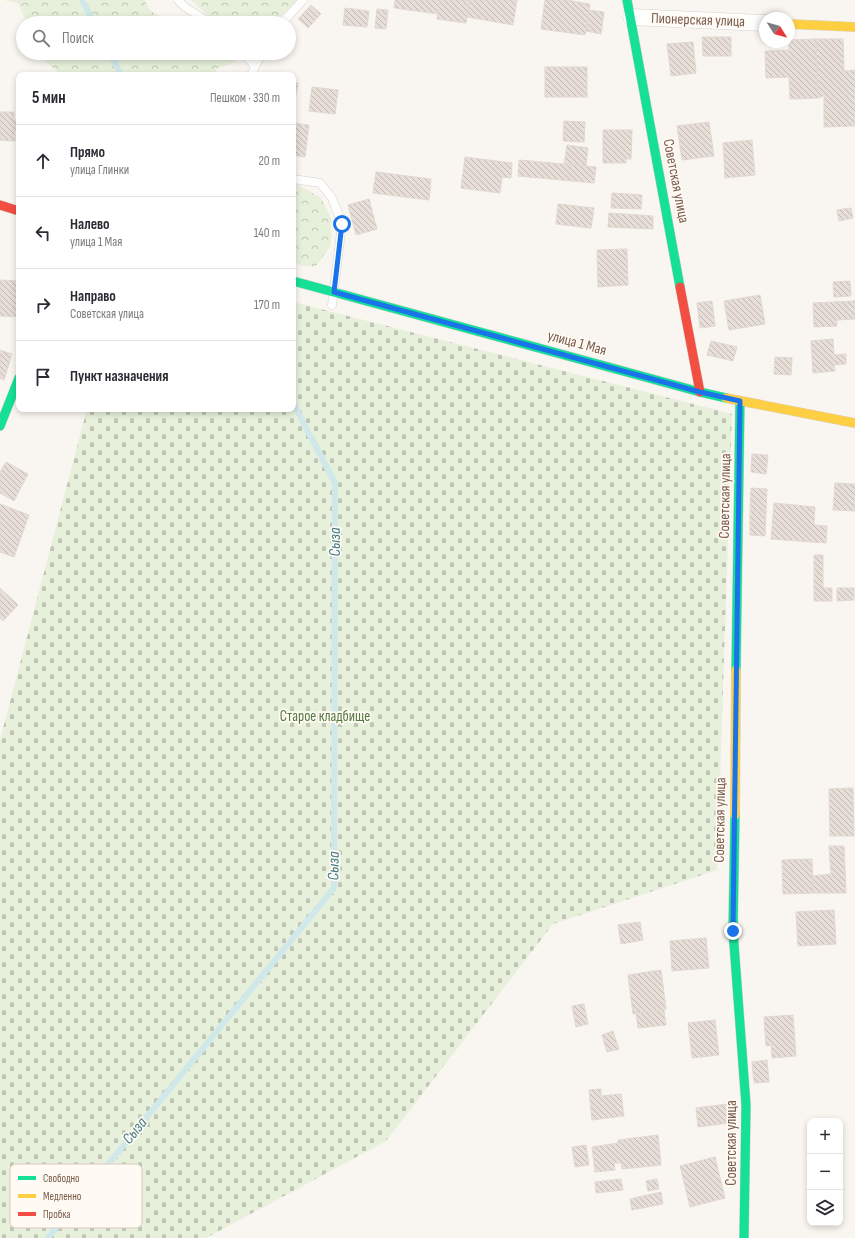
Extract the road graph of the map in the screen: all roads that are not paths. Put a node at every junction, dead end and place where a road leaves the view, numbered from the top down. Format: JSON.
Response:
{"nodes":[{"id":1,"x":178,"y":0,"type":"edge"},
{"id":2,"x":303,"y":0,"type":"edge"},
{"id":3,"x":627,"y":0,"type":"edge"},
{"id":4,"x":199,"y":16,"type":"edge"},
{"id":5,"x":288,"y":16,"type":"edge"},
{"id":6,"x":631,"y":17,"type":"junction"},
{"id":7,"x":759,"y":23,"type":"edge"},
{"id":8,"x":795,"y":24,"type":"edge"},
{"id":9,"x":855,"y":27,"type":"edge"},
{"id":10,"x":250,"y":60,"type":"edge"},
{"id":11,"x":259,"y":60,"type":"edge"},
{"id":12,"x":256,"y":66,"type":"junction"},
{"id":13,"x":253,"y":72,"type":"edge"},
{"id":14,"x":296,"y":179,"type":"edge"},
{"id":15,"x":0,"y":205,"type":"edge"},
{"id":16,"x":16,"y":210,"type":"edge"},
{"id":17,"x":296,"y":282,"type":"edge"},
{"id":18,"x":334,"y":292,"type":"junction"},
{"id":19,"x":332,"y":305,"type":"dead end"},
{"id":20,"x":16,"y":386,"type":"edge"},
{"id":21,"x":700,"y":392,"type":"junction"},
{"id":22,"x":740,"y":401,"type":"junction"},
{"id":23,"x":855,"y":423,"type":"edge"},
{"id":24,"x":0,"y":426,"type":"edge"},
{"id":25,"x":744,"y":1238,"type":"edge"}],
"edges":[{"from":1,"to":4,"type":"lane"},
{"from":2,"to":5,"type":"lane"},
{"from":3,"to":6,"type":"street","name":"Советская улица"},
{"from":6,"to":7,"type":"street","name":"Пионерская улица"},
{"from":6,"to":21,"type":"street","name":"Советская улица"},
{"from":8,"to":9,"type":"street"},
{"from":10,"to":12,"type":"lane"},
{"from":11,"to":12,"type":"lane"},
{"from":12,"to":13,"type":"lane"},
{"from":14,"to":18,"type":"lane"},
{"from":15,"to":16,"type":"street"},
{"from":17,"to":18,"type":"street","name":"улица 1 Мая"},
{"from":18,"to":19,"type":"lane"},
{"from":18,"to":21,"type":"street","name":"улица 1 Мая"},
{"from":20,"to":24,"type":"street"},
{"from":21,"to":22,"type":"street","name":"улица 1 Мая"},
{"from":22,"to":23,"type":"street","name":"улица 1 Мая"},
{"from":22,"to":25,"type":"street","name":"Советская улица"}]}
